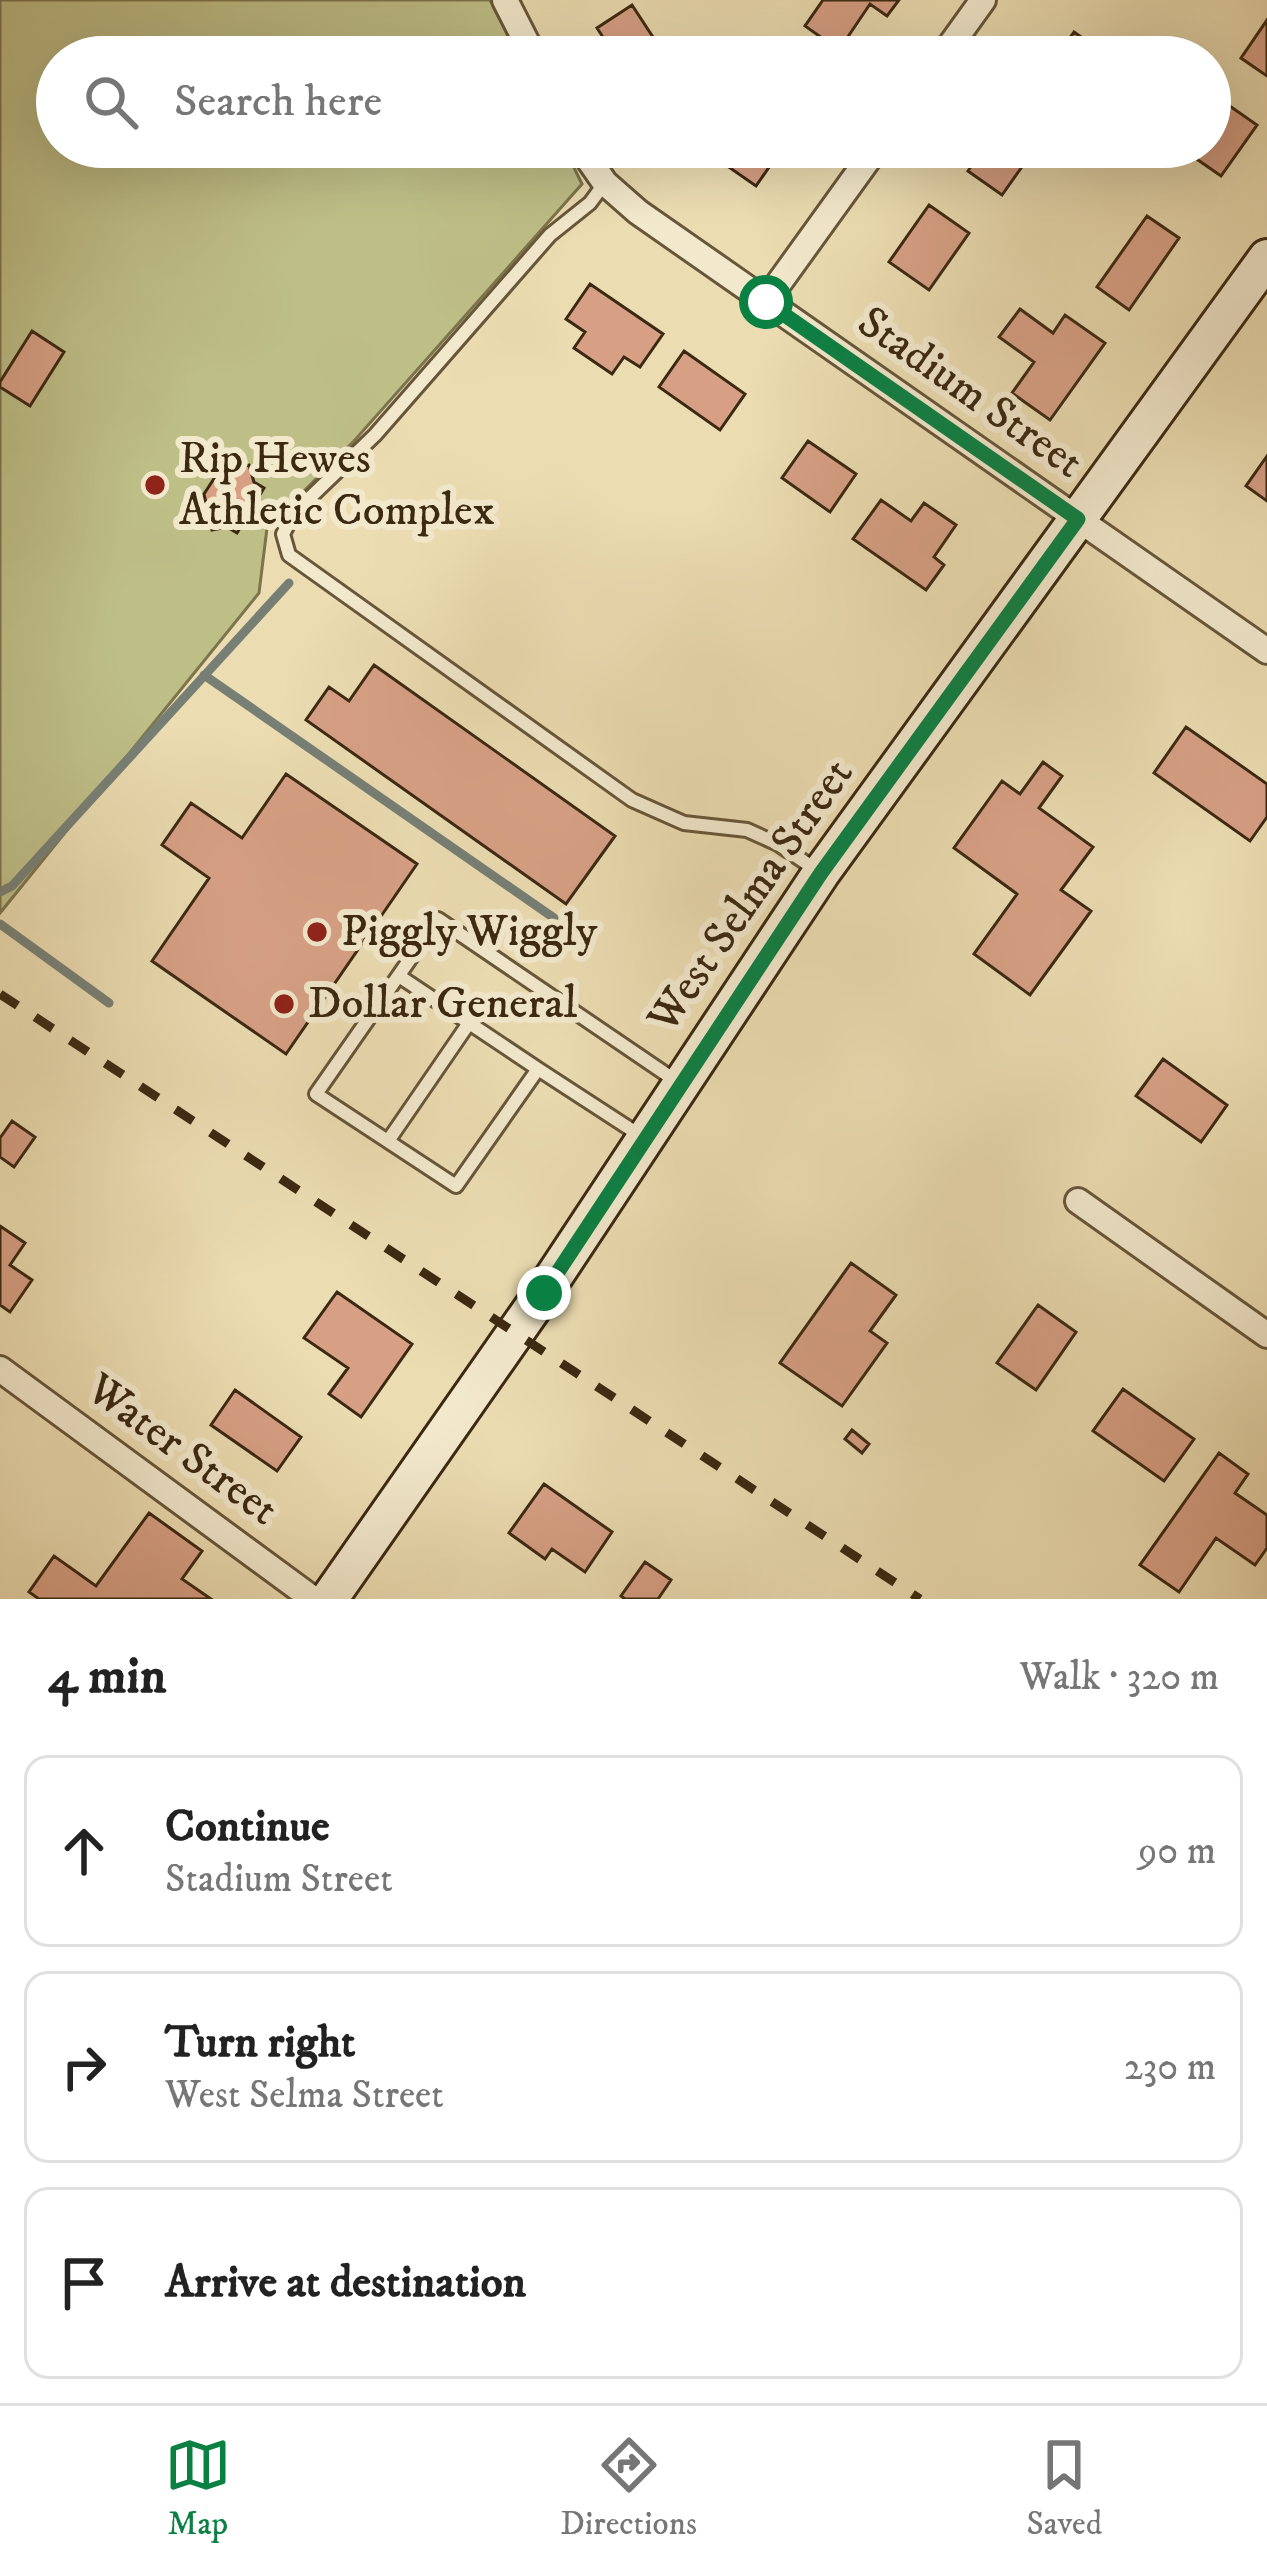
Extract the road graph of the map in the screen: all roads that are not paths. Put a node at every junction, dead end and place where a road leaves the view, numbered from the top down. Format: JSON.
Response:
{"nodes":[{"id":1,"x":505,"y":0,"type":"edge"},
{"id":2,"x":983,"y":0,"type":"edge"},
{"id":3,"x":523,"y":36,"type":"edge"},
{"id":4,"x":957,"y":36,"type":"edge"},
{"id":5,"x":595,"y":168,"type":"edge"},
{"id":6,"x":862,"y":168,"type":"edge"},
{"id":7,"x":605,"y":183,"type":"junction"},
{"id":8,"x":1267,"y":258,"type":"edge"},
{"id":9,"x":766,"y":302,"type":"junction"},
{"id":10,"x":1078,"y":519,"type":"junction"},
{"id":11,"x":1267,"y":651,"type":"edge"},
{"id":12,"x":821,"y":873,"type":"junction"},
{"id":13,"x":399,"y":976,"type":"junction"},
{"id":14,"x":469,"y":1023,"type":"junction"},
{"id":15,"x":538,"y":1069,"type":"junction"},
{"id":16,"x":680,"y":1084,"type":"junction"},
{"id":17,"x":645,"y":1138,"type":"junction"},
{"id":18,"x":388,"y":1141,"type":"junction"},
{"id":19,"x":1078,"y":1201,"type":"dead end"},
{"id":20,"x":1267,"y":1335,"type":"edge"},
{"id":21,"x":0,"y":1369,"type":"edge"},
{"id":22,"x":313,"y":1599,"type":"edge"},
{"id":23,"x":328,"y":1599,"type":"edge"}],
"edges":[{"from":1,"to":3,"type":"street"},
{"from":2,"to":4,"type":"street"},
{"from":5,"to":7,"type":"street","name":"Stadium Street"},
{"from":6,"to":9,"type":"street"},
{"from":7,"to":9,"type":"street","name":"Stadium Street"},
{"from":7,"to":12,"type":"lane"},
{"from":8,"to":10,"type":"street","name":"West Selma Street"},
{"from":9,"to":10,"type":"street","name":"Stadium Street"},
{"from":10,"to":11,"type":"street","name":"Stadium Street"},
{"from":10,"to":12,"type":"street","name":"West Selma Street"},
{"from":12,"to":16,"type":"street","name":"West Selma Street"},
{"from":13,"to":14,"type":"lane"},
{"from":13,"to":16,"type":"lane"},
{"from":13,"to":18,"type":"lane"},
{"from":14,"to":15,"type":"lane"},
{"from":14,"to":18,"type":"lane"},
{"from":15,"to":17,"type":"lane"},
{"from":15,"to":18,"type":"lane"},
{"from":16,"to":17,"type":"street","name":"West Selma Street"},
{"from":17,"to":23,"type":"street","name":"West Selma Street"},
{"from":19,"to":20,"type":"street"},
{"from":21,"to":22,"type":"street","name":"Water Street"}]}
